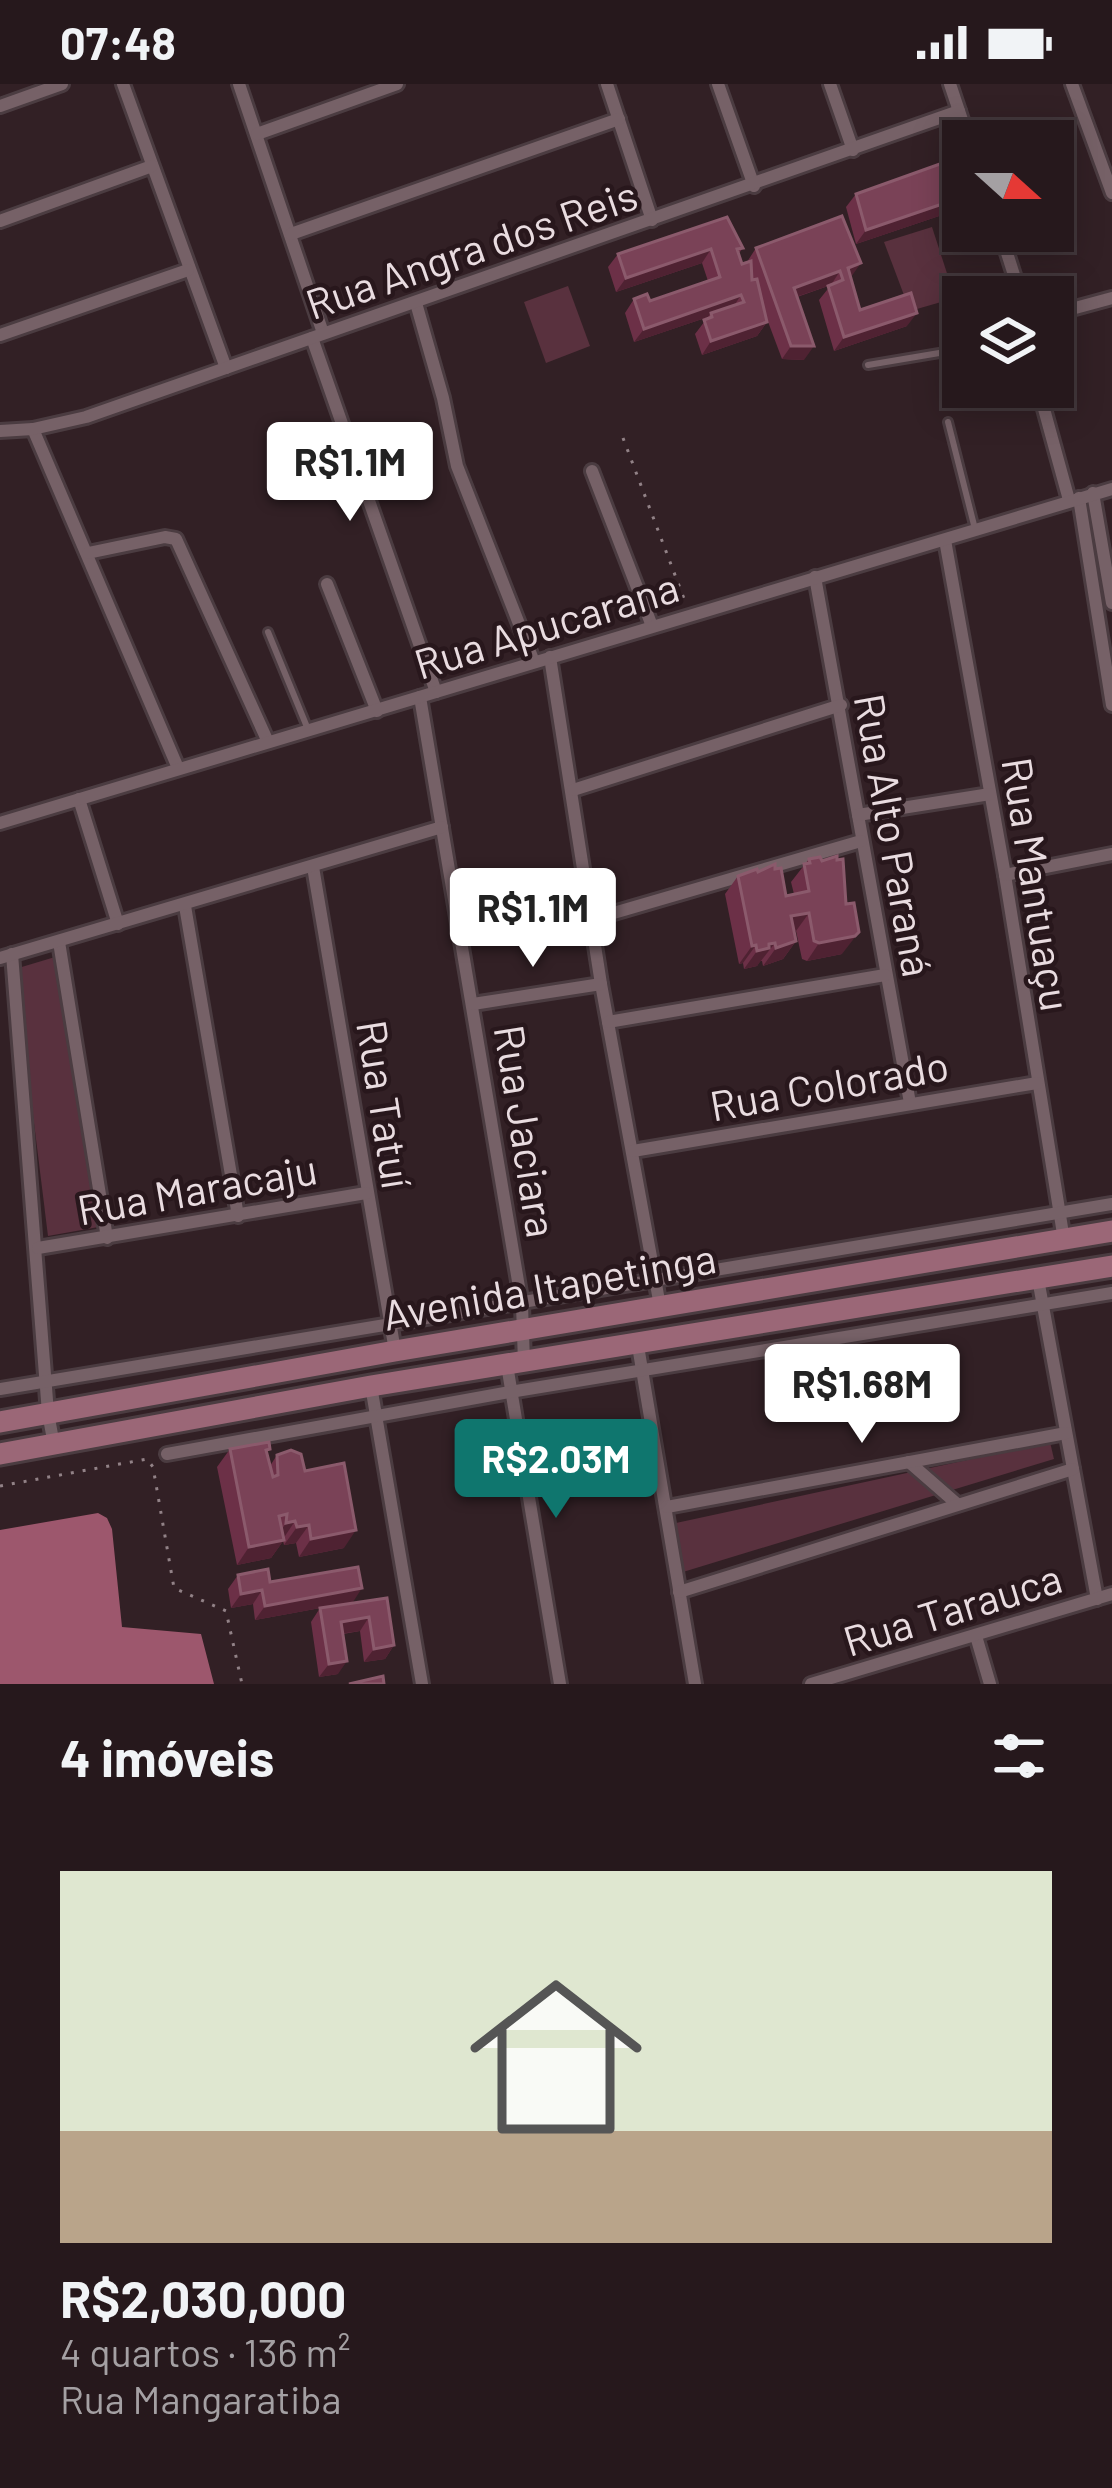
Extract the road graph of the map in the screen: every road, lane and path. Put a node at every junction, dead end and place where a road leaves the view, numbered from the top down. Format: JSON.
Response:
{"nodes":[{"id":1,"x":62,"y":84,"type":"edge"},
{"id":2,"x":123,"y":84,"type":"edge"},
{"id":3,"x":239,"y":84,"type":"edge"},
{"id":4,"x":397,"y":84,"type":"edge"},
{"id":5,"x":607,"y":84,"type":"edge"},
{"id":6,"x":718,"y":84,"type":"edge"},
{"id":7,"x":830,"y":84,"type":"edge"},
{"id":8,"x":950,"y":84,"type":"edge"},
{"id":9,"x":1072,"y":84,"type":"edge"},
{"id":10,"x":0,"y":106,"type":"edge"},
{"id":11,"x":959,"y":111,"type":"junction"},
{"id":12,"x":619,"y":119,"type":"junction"},
{"id":13,"x":962,"y":120,"type":"edge"},
{"id":14,"x":257,"y":134,"type":"junction"},
{"id":15,"x":853,"y":150,"type":"junction"},
{"id":16,"x":152,"y":166,"type":"junction"},
{"id":17,"x":754,"y":186,"type":"junction"},
{"id":18,"x":1112,"y":193,"type":"edge"},
{"id":19,"x":652,"y":220,"type":"junction"},
{"id":20,"x":0,"y":221,"type":"edge"},
{"id":21,"x":290,"y":234,"type":"junction"},
{"id":22,"x":188,"y":270,"type":"junction"},
{"id":23,"x":1112,"y":298,"type":"edge"},
{"id":24,"x":416,"y":303,"type":"junction"},
{"id":25,"x":1074,"y":308,"type":"edge"},
{"id":26,"x":0,"y":335,"type":"edge"},
{"id":27,"x":318,"y":335,"type":"junction"},
{"id":28,"x":942,"y":353,"type":"edge"},
{"id":29,"x":868,"y":365,"type":"dead end"},
{"id":30,"x":226,"y":368,"type":"junction"},
{"id":31,"x":1046,"y":408,"type":"edge"},
{"id":32,"x":948,"y":422,"type":"dead end"},
{"id":33,"x":33,"y":429,"type":"junction"},
{"id":34,"x":0,"y":431,"type":"edge"},
{"id":35,"x":622,"y":438,"type":"dead end"},
{"id":36,"x":592,"y":471,"type":"dead end"},
{"id":37,"x":1112,"y":489,"type":"edge"},
{"id":38,"x":1080,"y":497,"type":"junction"},
{"id":39,"x":976,"y":531,"type":"junction"},
{"id":40,"x":945,"y":540,"type":"junction"},
{"id":41,"x":88,"y":553,"type":"junction"},
{"id":42,"x":815,"y":577,"type":"junction"},
{"id":43,"x":327,"y":584,"type":"dead end"},
{"id":44,"x":1112,"y":603,"type":"edge"},
{"id":45,"x":690,"y":614,"type":"junction"},
{"id":46,"x":652,"y":626,"type":"junction"},
{"id":47,"x":268,"y":632,"type":"dead end"},
{"id":48,"x":550,"y":657,"type":"junction"},
{"id":49,"x":534,"y":662,"type":"junction"},
{"id":50,"x":436,"y":692,"type":"junction"},
{"id":51,"x":420,"y":697,"type":"junction"},
{"id":52,"x":841,"y":705,"type":"junction"},
{"id":53,"x":1112,"y":705,"type":"edge"},
{"id":54,"x":377,"y":711,"type":"junction"},
{"id":55,"x":308,"y":731,"type":"junction"},
{"id":56,"x":268,"y":742,"type":"junction"},
{"id":57,"x":178,"y":768,"type":"junction"},
{"id":58,"x":573,"y":790,"type":"junction"},
{"id":59,"x":989,"y":794,"type":"junction"},
{"id":60,"x":79,"y":799,"type":"junction"},
{"id":61,"x":858,"y":815,"type":"junction"},
{"id":62,"x":0,"y":823,"type":"edge"},
{"id":63,"x":442,"y":827,"type":"junction"},
{"id":64,"x":861,"y":841,"type":"junction"},
{"id":65,"x":1112,"y":854,"type":"edge"},
{"id":66,"x":314,"y":867,"type":"junction"},
{"id":67,"x":1006,"y":875,"type":"junction"},
{"id":68,"x":185,"y":906,"type":"junction"},
{"id":69,"x":593,"y":919,"type":"junction"},
{"id":70,"x":118,"y":924,"type":"junction"},
{"id":71,"x":59,"y":941,"type":"junction"},
{"id":72,"x":6,"y":956,"type":"edge"},
{"id":73,"x":885,"y":975,"type":"junction"},
{"id":74,"x":601,"y":983,"type":"junction"},
{"id":75,"x":473,"y":1004,"type":"junction"},
{"id":76,"x":608,"y":1022,"type":"junction"},
{"id":77,"x":1037,"y":1083,"type":"junction"},
{"id":78,"x":910,"y":1103,"type":"junction"},
{"id":79,"x":633,"y":1151,"type":"junction"},
{"id":80,"x":366,"y":1192,"type":"junction"},
{"id":81,"x":1112,"y":1204,"type":"edge"},
{"id":82,"x":1060,"y":1214,"type":"junction"},
{"id":83,"x":238,"y":1216,"type":"junction"},
{"id":84,"x":1112,"y":1232,"type":"edge"},
{"id":85,"x":106,"y":1238,"type":"junction"},
{"id":86,"x":1064,"y":1240,"type":"junction"},
{"id":87,"x":38,"y":1248,"type":"junction"},
{"id":88,"x":924,"y":1262,"type":"junction"},
{"id":89,"x":1112,"y":1266,"type":"edge"},
{"id":90,"x":655,"y":1279,"type":"junction"},
{"id":91,"x":1038,"y":1279,"type":"junction"},
{"id":92,"x":1112,"y":1293,"type":"edge"},
{"id":93,"x":930,"y":1297,"type":"junction"},
{"id":94,"x":1043,"y":1304,"type":"junction"},
{"id":95,"x":522,"y":1305,"type":"junction"},
{"id":96,"x":659,"y":1306,"type":"junction"},
{"id":97,"x":390,"y":1323,"type":"junction"},
{"id":98,"x":524,"y":1329,"type":"junction"},
{"id":99,"x":638,"y":1346,"type":"junction"},
{"id":100,"x":395,"y":1351,"type":"junction"},
{"id":101,"x":516,"y":1364,"type":"junction"},
{"id":102,"x":640,"y":1372,"type":"junction"},
{"id":103,"x":46,"y":1383,"type":"junction"},
{"id":104,"x":371,"y":1386,"type":"junction"},
{"id":105,"x":0,"y":1390,"type":"edge"},
{"id":106,"x":510,"y":1392,"type":"junction"},
{"id":107,"x":48,"y":1413,"type":"junction"},
{"id":108,"x":378,"y":1418,"type":"junction"},
{"id":109,"x":0,"y":1422,"type":"edge"},
{"id":110,"x":1066,"y":1433,"type":"junction"},
{"id":111,"x":54,"y":1444,"type":"junction"},
{"id":112,"x":0,"y":1454,"type":"edge"},
{"id":113,"x":167,"y":1454,"type":"dead end"},
{"id":114,"x":909,"y":1462,"type":"junction"},
{"id":115,"x":1072,"y":1469,"type":"junction"},
{"id":116,"x":0,"y":1486,"type":"edge"},
{"id":117,"x":956,"y":1502,"type":"junction"},
{"id":118,"x":667,"y":1507,"type":"junction"},
{"id":119,"x":679,"y":1592,"type":"junction"},
{"id":120,"x":1112,"y":1594,"type":"edge"},
{"id":121,"x":1097,"y":1599,"type":"junction"},
{"id":122,"x":976,"y":1636,"type":"junction"},
{"id":123,"x":242,"y":1684,"type":"edge"},
{"id":124,"x":422,"y":1684,"type":"edge"},
{"id":125,"x":560,"y":1684,"type":"edge"},
{"id":126,"x":694,"y":1684,"type":"edge"},
{"id":127,"x":811,"y":1684,"type":"edge"},
{"id":128,"x":990,"y":1684,"type":"edge"}],
"edges":[{"from":1,"to":10,"type":"street"},
{"from":2,"to":16,"type":"street"},
{"from":3,"to":14,"type":"street"},
{"from":4,"to":14,"type":"street"},
{"from":5,"to":12,"type":"street"},
{"from":6,"to":17,"type":"street"},
{"from":7,"to":15,"type":"street"},
{"from":8,"to":11,"type":"street"},
{"from":9,"to":18,"type":"street"},
{"from":11,"to":13,"type":"street"},
{"from":11,"to":15,"type":"street","name":"Rua Angra dos Reis"},
{"from":12,"to":19,"type":"street"},
{"from":12,"to":21,"type":"street"},
{"from":14,"to":21,"type":"street"},
{"from":15,"to":17,"type":"street","name":"Rua Angra dos Reis"},
{"from":16,"to":20,"type":"street"},
{"from":16,"to":22,"type":"street"},
{"from":17,"to":19,"type":"street","name":"Rua Angra dos Reis"},
{"from":19,"to":24,"type":"street","name":"Rua Angra dos Reis"},
{"from":21,"to":27,"type":"street"},
{"from":22,"to":26,"type":"street"},
{"from":22,"to":30,"type":"street"},
{"from":23,"to":25,"type":"street"},
{"from":24,"to":27,"type":"street","name":"Rua Angra dos Reis"},
{"from":24,"to":49,"type":"street"},
{"from":27,"to":30,"type":"street","name":"Rua Angra dos Reis"},
{"from":27,"to":50,"type":"street"},
{"from":28,"to":29,"type":"lane"},
{"from":30,"to":33,"type":"street","name":"Rua Angra dos Reis"},
{"from":31,"to":38,"type":"street"},
{"from":32,"to":39,"type":"lane"},
{"from":33,"to":34,"type":"street","name":"Rua Angra dos Reis"},
{"from":33,"to":41,"type":"street"},
{"from":35,"to":45,"type":"path"},
{"from":36,"to":46,"type":"street"},
{"from":37,"to":38,"type":"street","name":"Rua Apucarana"},
{"from":38,"to":39,"type":"street","name":"Rua Apucarana"},
{"from":38,"to":44,"type":"street"},
{"from":38,"to":53,"type":"street"},
{"from":39,"to":40,"type":"street","name":"Rua Apucarana"},
{"from":40,"to":42,"type":"street","name":"Rua Apucarana"},
{"from":40,"to":59,"type":"street","name":"Rua Mantuaçu"},
{"from":41,"to":56,"type":"street"},
{"from":41,"to":57,"type":"street"},
{"from":42,"to":45,"type":"street","name":"Rua Apucarana"},
{"from":42,"to":52,"type":"street","name":"Rua Alto Paraná"},
{"from":43,"to":54,"type":"street"},
{"from":45,"to":46,"type":"street","name":"Rua Apucarana"},
{"from":46,"to":48,"type":"street","name":"Rua Apucarana"},
{"from":47,"to":55,"type":"lane"},
{"from":48,"to":49,"type":"street","name":"Rua Apucarana"},
{"from":48,"to":58,"type":"street"},
{"from":49,"to":50,"type":"street","name":"Rua Apucarana"},
{"from":50,"to":51,"type":"street","name":"Rua Apucarana"},
{"from":51,"to":54,"type":"street","name":"Rua Apucarana"},
{"from":51,"to":63,"type":"street","name":"Rua Jaciara"},
{"from":52,"to":58,"type":"street"},
{"from":52,"to":61,"type":"street","name":"Rua Alto Paraná"},
{"from":54,"to":55,"type":"street","name":"Rua Apucarana"},
{"from":55,"to":56,"type":"street","name":"Rua Apucarana"},
{"from":56,"to":57,"type":"street","name":"Rua Apucarana"},
{"from":57,"to":60,"type":"street","name":"Rua Apucarana"},
{"from":58,"to":69,"type":"street"},
{"from":59,"to":61,"type":"street"},
{"from":59,"to":67,"type":"street","name":"Rua Mantuaçu"},
{"from":60,"to":62,"type":"street","name":"Rua Apucarana"},
{"from":60,"to":70,"type":"street"},
{"from":61,"to":64,"type":"street","name":"Rua Alto Paraná"},
{"from":63,"to":66,"type":"street"},
{"from":63,"to":75,"type":"street","name":"Rua Jaciara"},
{"from":64,"to":69,"type":"street"},
{"from":64,"to":73,"type":"street","name":"Rua Alto Paraná"},
{"from":65,"to":67,"type":"street"},
{"from":66,"to":68,"type":"street"},
{"from":66,"to":80,"type":"street","name":"Rua Tatuí"},
{"from":67,"to":77,"type":"street","name":"Rua Mantuaçu"},
{"from":68,"to":70,"type":"street"},
{"from":68,"to":83,"type":"street"},
{"from":69,"to":74,"type":"street"},
{"from":70,"to":71,"type":"street"},
{"from":71,"to":72,"type":"street"},
{"from":71,"to":85,"type":"street"},
{"from":72,"to":87,"type":"street"},
{"from":73,"to":76,"type":"street"},
{"from":73,"to":78,"type":"street","name":"Rua Alto Paraná"},
{"from":74,"to":75,"type":"street"},
{"from":74,"to":76,"type":"street"},
{"from":75,"to":95,"type":"street","name":"Rua Jaciara"},
{"from":76,"to":79,"type":"street"},
{"from":77,"to":78,"type":"street","name":"Rua Colorado"},
{"from":77,"to":82,"type":"street","name":"Rua Mantuaçu"},
{"from":78,"to":79,"type":"street","name":"Rua Colorado"},
{"from":79,"to":90,"type":"street"},
{"from":80,"to":83,"type":"street","name":"Rua Maracaju"},
{"from":80,"to":97,"type":"street","name":"Rua Tatuí"},
{"from":81,"to":82,"type":"street","name":"Avenida Itapetinga"},
{"from":82,"to":86,"type":"street","name":"Rua Mantuaçu"},
{"from":82,"to":90,"type":"street","name":"Avenida Itapetinga"},
{"from":83,"to":85,"type":"street","name":"Rua Maracaju"},
{"from":84,"to":86,"type":"main road","name":"Avenida Itapetinga"},
{"from":85,"to":87,"type":"street","name":"Rua Maracaju"},
{"from":86,"to":88,"type":"main road","name":"Avenida Itapetinga"},
{"from":87,"to":103,"type":"street"},
{"from":88,"to":93,"type":"main road"},
{"from":88,"to":96,"type":"main road","name":"Avenida Itapetinga"},
{"from":89,"to":91,"type":"main road","name":"Avenida Itapetinga"},
{"from":90,"to":95,"type":"street","name":"Avenida Itapetinga"},
{"from":90,"to":96,"type":"street"},
{"from":91,"to":93,"type":"main road","name":"Avenida Itapetinga"},
{"from":91,"to":94,"type":"street"},
{"from":92,"to":94,"type":"street"},
{"from":93,"to":99,"type":"main road","name":"Avenida Itapetinga"},
{"from":94,"to":102,"type":"street"},
{"from":94,"to":110,"type":"street"},
{"from":95,"to":97,"type":"street","name":"Avenida Itapetinga"},
{"from":95,"to":98,"type":"street","name":"Rua Jaciara"},
{"from":96,"to":98,"type":"main road","name":"Avenida Itapetinga"},
{"from":97,"to":100,"type":"street","name":"Rua Tatuí"},
{"from":97,"to":103,"type":"street","name":"Avenida Itapetinga"},
{"from":98,"to":100,"type":"main road","name":"Avenida Itapetinga"},
{"from":98,"to":101,"type":"street","name":"Rua Jaciara"},
{"from":99,"to":101,"type":"main road","name":"Avenida Itapetinga"},
{"from":99,"to":102,"type":"street"},
{"from":100,"to":107,"type":"main road","name":"Avenida Itapetinga"},
{"from":101,"to":104,"type":"main road","name":"Avenida Itapetinga"},
{"from":101,"to":106,"type":"street","name":"Rua Jaciara"},
{"from":102,"to":106,"type":"street"},
{"from":102,"to":118,"type":"street"},
{"from":103,"to":105,"type":"street","name":"Avenida Itapetinga"},
{"from":103,"to":107,"type":"street"},
{"from":104,"to":108,"type":"street"},
{"from":104,"to":111,"type":"main road","name":"Avenida Itapetinga"},
{"from":106,"to":108,"type":"street"},
{"from":106,"to":125,"type":"street","name":"Rua Jaciara"},
{"from":107,"to":109,"type":"main road","name":"Avenida Itapetinga"},
{"from":107,"to":111,"type":"street"},
{"from":108,"to":113,"type":"street"},
{"from":108,"to":124,"type":"street"},
{"from":110,"to":114,"type":"street"},
{"from":110,"to":115,"type":"street"},
{"from":111,"to":112,"type":"main road","name":"Avenida Itapetinga"},
{"from":114,"to":117,"type":"street"},
{"from":114,"to":118,"type":"street"},
{"from":115,"to":117,"type":"street"},
{"from":115,"to":121,"type":"street"},
{"from":116,"to":123,"type":"path"},
{"from":117,"to":119,"type":"street"},
{"from":118,"to":119,"type":"street"},
{"from":119,"to":126,"type":"street"},
{"from":120,"to":121,"type":"street","name":"Rua Tarauca"},
{"from":121,"to":122,"type":"street","name":"Rua Tarauca"},
{"from":122,"to":127,"type":"street","name":"Rua Tarauca"},
{"from":122,"to":128,"type":"street"}]}
